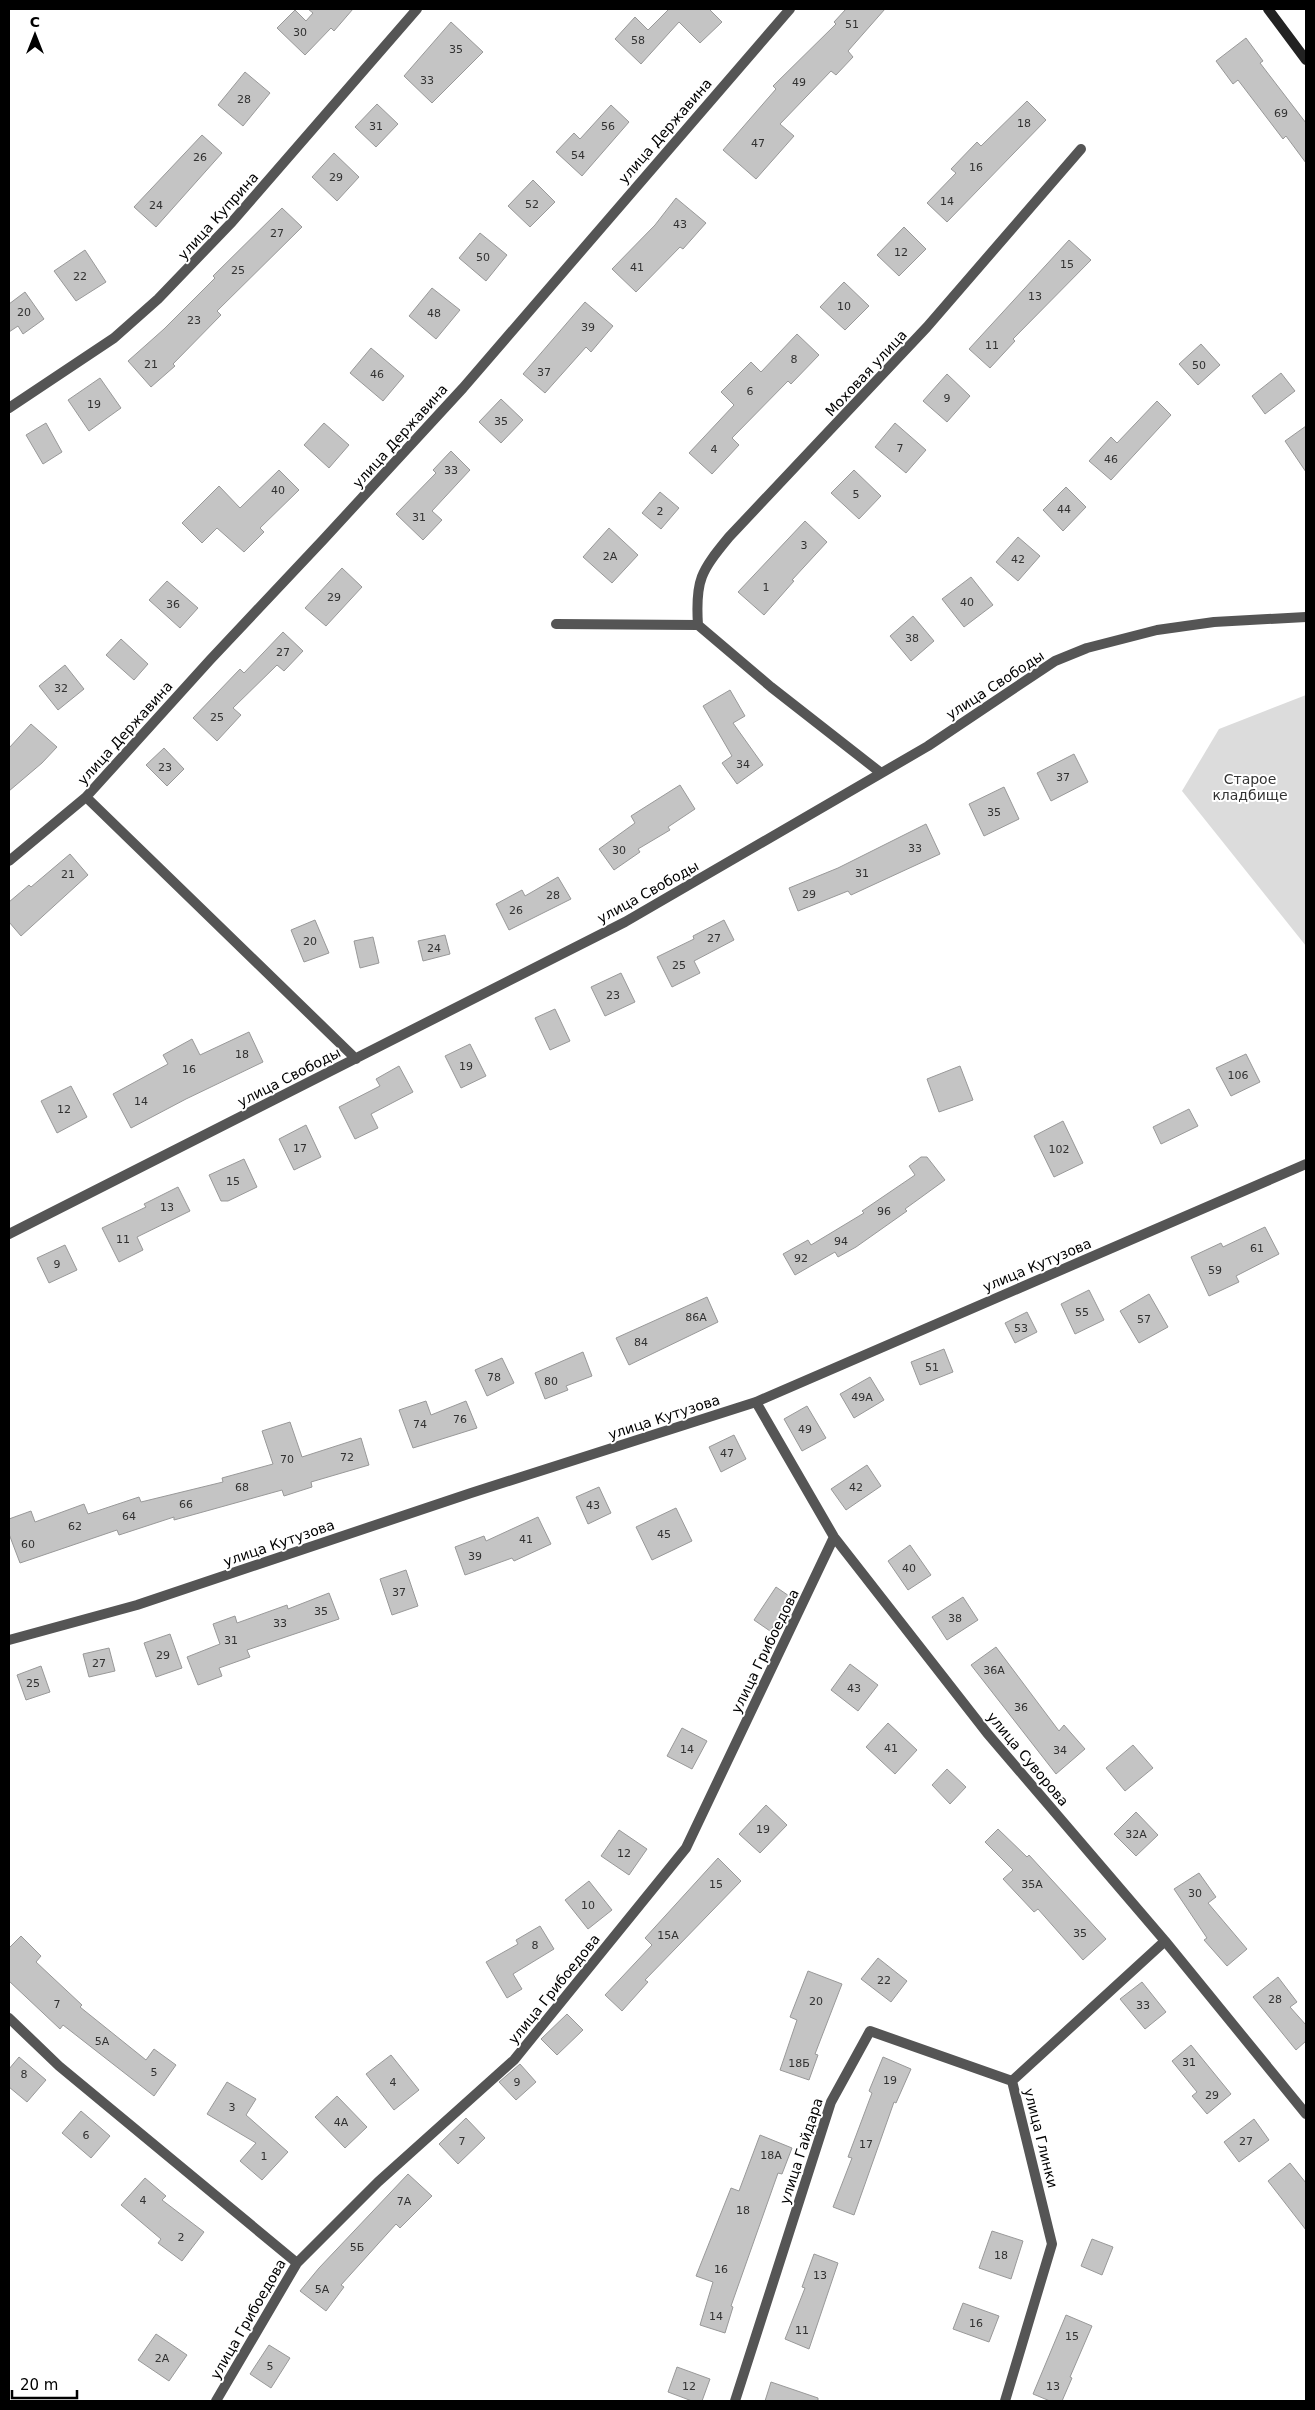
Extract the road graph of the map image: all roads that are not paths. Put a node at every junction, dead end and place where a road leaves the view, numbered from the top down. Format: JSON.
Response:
{"nodes":[{"id":1,"x":417,"y":9,"type":"edge"},
{"id":2,"x":790,"y":9,"type":"edge"},
{"id":3,"x":1268,"y":9,"type":"edge"},
{"id":4,"x":1306,"y":60,"type":"edge"},
{"id":5,"x":1081,"y":149,"type":"dead end"},
{"id":6,"x":9,"y":408,"type":"edge"},
{"id":7,"x":1306,"y":617,"type":"edge"},
{"id":8,"x":556,"y":624,"type":"dead end"},
{"id":9,"x":698,"y":625,"type":"junction"},
{"id":10,"x":881,"y":773,"type":"junction"},
{"id":11,"x":86,"y":797,"type":"junction"},
{"id":12,"x":9,"y":861,"type":"edge"},
{"id":13,"x":356,"y":1059,"type":"junction"},
{"id":14,"x":1306,"y":1164,"type":"edge"},
{"id":15,"x":9,"y":1234,"type":"edge"},
{"id":16,"x":756,"y":1402,"type":"junction"},
{"id":17,"x":834,"y":1537,"type":"junction"},
{"id":18,"x":9,"y":1640,"type":"edge"},
{"id":19,"x":1166,"y":1941,"type":"junction"},
{"id":20,"x":9,"y":2018,"type":"edge"},
{"id":21,"x":1012,"y":2081,"type":"junction"},
{"id":22,"x":1306,"y":2114,"type":"edge"},
{"id":23,"x":297,"y":2263,"type":"junction"},
{"id":24,"x":216,"y":2401,"type":"edge"},
{"id":25,"x":735,"y":2401,"type":"edge"},
{"id":26,"x":1005,"y":2401,"type":"edge"}],
"edges":[{"from":1,"to":6,"type":"street","name":"улица Куприна"},
{"from":2,"to":11,"type":"street","name":"улица Державина"},
{"from":3,"to":4,"type":"street"},
{"from":5,"to":9,"type":"street","name":"Моховая улица"},
{"from":7,"to":10,"type":"street","name":"улица Свободы"},
{"from":8,"to":9,"type":"street"},
{"from":9,"to":10,"type":"street"},
{"from":10,"to":13,"type":"street","name":"улица Свободы"},
{"from":11,"to":12,"type":"street","name":"улица Державина"},
{"from":11,"to":13,"type":"street"},
{"from":13,"to":15,"type":"street","name":"улица Свободы"},
{"from":14,"to":16,"type":"street","name":"улица Кутузова"},
{"from":16,"to":17,"type":"street","name":"улица Суворова"},
{"from":16,"to":18,"type":"street","name":"улица Кутузова"},
{"from":17,"to":19,"type":"street","name":"улица Суворова"},
{"from":17,"to":23,"type":"street","name":"улица Грибоедова"},
{"from":19,"to":21,"type":"street","name":"улица Глинки"},
{"from":19,"to":22,"type":"street","name":"улица Суворова"},
{"from":20,"to":23,"type":"street"},
{"from":21,"to":25,"type":"street","name":"улица Гайдара"},
{"from":21,"to":26,"type":"street","name":"улица Глинки"},
{"from":23,"to":24,"type":"street","name":"улица Грибоедова"}]}
